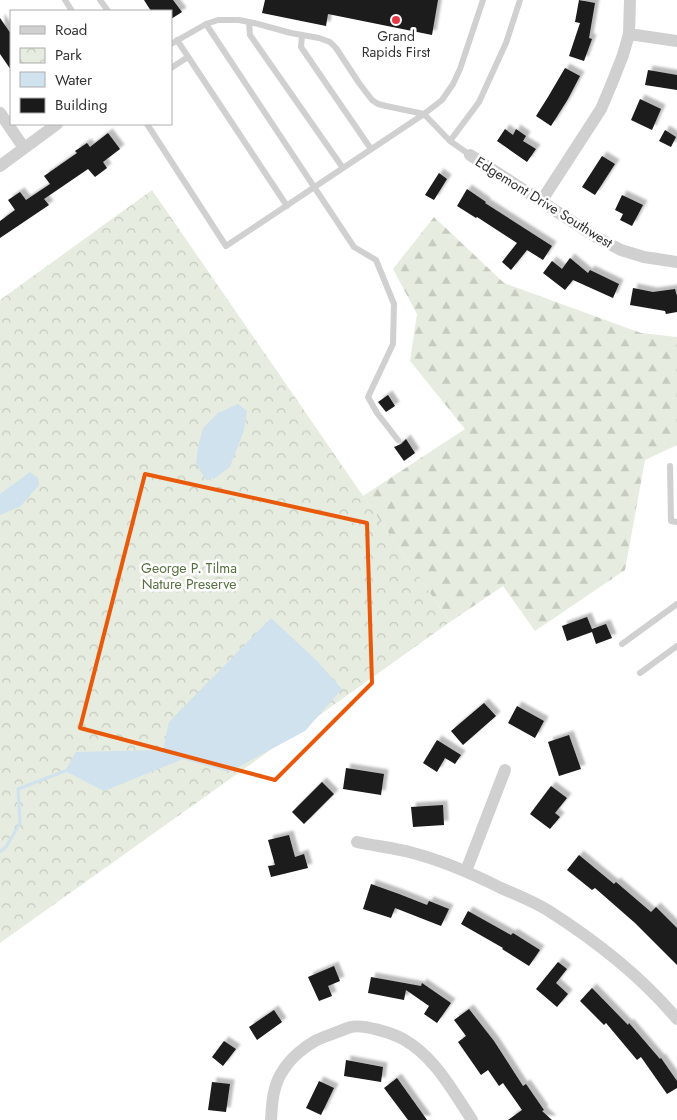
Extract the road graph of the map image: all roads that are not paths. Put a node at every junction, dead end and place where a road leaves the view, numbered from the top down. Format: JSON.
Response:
{"nodes":[{"id":1,"x":483,"y":0,"type":"edge"},
{"id":2,"x":520,"y":0,"type":"edge"},
{"id":3,"x":630,"y":0,"type":"edge"},
{"id":4,"x":249,"y":22,"type":"junction"},
{"id":5,"x":206,"y":24,"type":"junction"},
{"id":6,"x":628,"y":34,"type":"junction"},
{"id":7,"x":302,"y":35,"type":"junction"},
{"id":8,"x":677,"y":41,"type":"edge"},
{"id":9,"x":174,"y":42,"type":"edge"},
{"id":10,"x":188,"y":57,"type":"junction"},
{"id":11,"x":172,"y":67,"type":"edge"},
{"id":12,"x":0,"y":112,"type":"edge"},
{"id":13,"x":424,"y":114,"type":"junction"},
{"id":14,"x":56,"y":125,"type":"edge"},
{"id":15,"x":148,"y":125,"type":"edge"},
{"id":16,"x":450,"y":141,"type":"junction"},
{"id":17,"x":24,"y":148,"type":"junction"},
{"id":18,"x":371,"y":149,"type":"junction"},
{"id":19,"x":470,"y":155,"type":"joint"},
{"id":20,"x":0,"y":166,"type":"edge"},
{"id":21,"x":343,"y":168,"type":"junction"},
{"id":22,"x":314,"y":187,"type":"junction"},
{"id":23,"x":542,"y":200,"type":"junction"},
{"id":24,"x":286,"y":206,"type":"junction"},
{"id":25,"x":677,"y":262,"type":"edge"},
{"id":26,"x":398,"y":440,"type":"dead end"},
{"id":27,"x":670,"y":466,"type":"dead end"},
{"id":28,"x":677,"y":522,"type":"edge"},
{"id":29,"x":677,"y":604,"type":"edge"},
{"id":30,"x":622,"y":644,"type":"dead end"},
{"id":31,"x":677,"y":646,"type":"edge"},
{"id":32,"x":640,"y":673,"type":"dead end"},
{"id":33,"x":505,"y":770,"type":"dead end"},
{"id":34,"x":357,"y":842,"type":"dead end"},
{"id":35,"x":466,"y":871,"type":"junction"},
{"id":36,"x":677,"y":1018,"type":"edge"},
{"id":37,"x":271,"y":1120,"type":"edge"},
{"id":38,"x":472,"y":1120,"type":"edge"}],
"edges":[{"from":1,"to":13,"type":"lane"},
{"from":2,"to":16,"type":"lane"},
{"from":3,"to":6,"type":"street"},
{"from":4,"to":5,"type":"lane"},
{"from":4,"to":7,"type":"lane"},
{"from":4,"to":21,"type":"lane"},
{"from":5,"to":9,"type":"lane"},
{"from":5,"to":22,"type":"lane"},
{"from":6,"to":8,"type":"street"},
{"from":6,"to":23,"type":"street"},
{"from":7,"to":13,"type":"lane"},
{"from":7,"to":18,"type":"lane"},
{"from":9,"to":10,"type":"lane"},
{"from":10,"to":11,"type":"lane"},
{"from":10,"to":24,"type":"lane"},
{"from":12,"to":17,"type":"street"},
{"from":13,"to":16,"type":"lane"},
{"from":13,"to":18,"type":"lane"},
{"from":14,"to":17,"type":"street"},
{"from":15,"to":24,"type":"lane"},
{"from":16,"to":19,"type":"lane"},
{"from":17,"to":20,"type":"street"},
{"from":18,"to":21,"type":"lane"},
{"from":19,"to":23,"type":"street","name":"Edgemont Drive Southwest"},
{"from":21,"to":22,"type":"lane"},
{"from":22,"to":24,"type":"lane"},
{"from":22,"to":26,"type":"lane"},
{"from":23,"to":25,"type":"street","name":"Edgemont Drive Southwest"},
{"from":27,"to":28,"type":"lane"},
{"from":29,"to":30,"type":"lane"},
{"from":31,"to":32,"type":"lane"},
{"from":33,"to":35,"type":"street"},
{"from":34,"to":35,"type":"street"},
{"from":35,"to":36,"type":"street"},
{"from":37,"to":38,"type":"street"}]}
